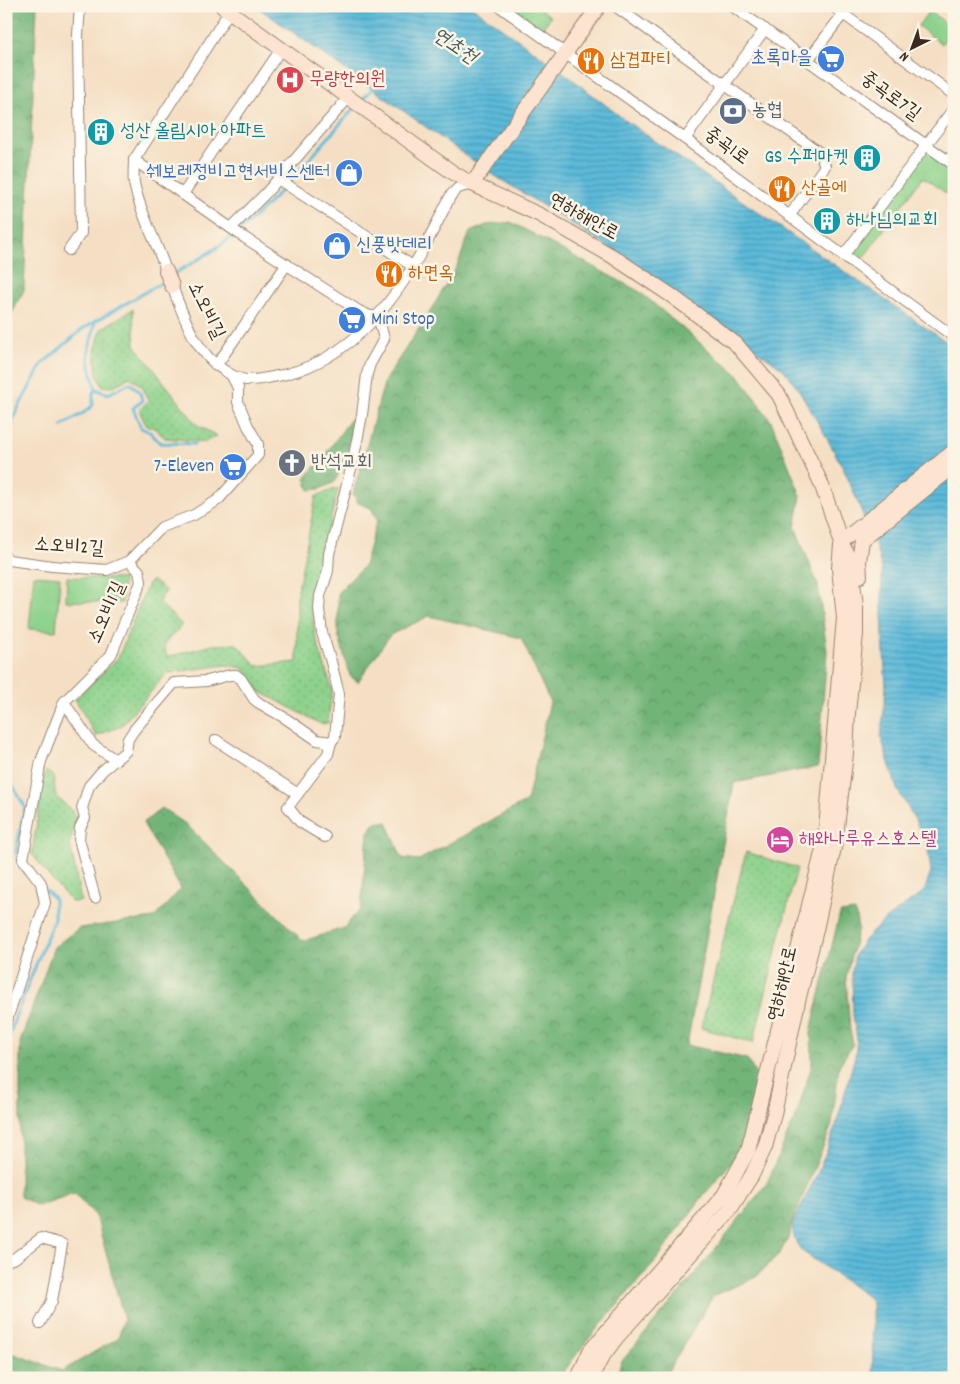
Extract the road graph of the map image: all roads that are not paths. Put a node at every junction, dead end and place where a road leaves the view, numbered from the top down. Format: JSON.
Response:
{"nodes":[{"id":1,"x":80,"y":6,"type":"edge"},
{"id":2,"x":499,"y":6,"type":"edge"},
{"id":3,"x":599,"y":6,"type":"edge"},
{"id":4,"x":615,"y":6,"type":"edge"},
{"id":5,"x":732,"y":6,"type":"edge"},
{"id":6,"x":832,"y":6,"type":"edge"},
{"id":7,"x":225,"y":9,"type":"edge"},
{"id":8,"x":842,"y":14,"type":"junction"},
{"id":9,"x":765,"y":29,"type":"junction"},
{"id":10,"x":281,"y":49,"type":"junction"},
{"id":11,"x":562,"y":57,"type":"junction"},
{"id":12,"x":808,"y":60,"type":"junction"},
{"id":13,"x":724,"y":85,"type":"junction"},
{"id":14,"x":954,"y":95,"type":"edge"},
{"id":15,"x":348,"y":98,"type":"junction"},
{"id":16,"x":954,"y":108,"type":"edge"},
{"id":17,"x":685,"y":139,"type":"junction"},
{"id":18,"x":927,"y":145,"type":"junction"},
{"id":19,"x":134,"y":160,"type":"junction"},
{"id":20,"x":954,"y":165,"type":"edge"},
{"id":21,"x":278,"y":178,"type":"junction"},
{"id":22,"x":476,"y":179,"type":"junction"},
{"id":23,"x":183,"y":194,"type":"junction"},
{"id":24,"x":790,"y":215,"type":"junction"},
{"id":25,"x":231,"y":228,"type":"junction"},
{"id":26,"x":69,"y":250,"type":"dead end"},
{"id":27,"x":843,"y":256,"type":"junction"},
{"id":28,"x":286,"y":264,"type":"junction"},
{"id":29,"x":414,"y":267,"type":"junction"},
{"id":30,"x":166,"y":271,"type":"joint"},
{"id":31,"x":172,"y":286,"type":"joint"},
{"id":32,"x":378,"y":316,"type":"junction"},
{"id":33,"x":954,"y":337,"type":"edge"},
{"id":34,"x":216,"y":366,"type":"junction"},
{"id":35,"x":232,"y":376,"type":"junction"},
{"id":36,"x":954,"y":450,"type":"edge"},
{"id":37,"x":954,"y":466,"type":"edge"},
{"id":38,"x":841,"y":542,"type":"junction"},
{"id":39,"x":6,"y":558,"type":"edge"},
{"id":40,"x":129,"y":561,"type":"junction"},
{"id":41,"x":856,"y":605,"type":"junction"},
{"id":42,"x":64,"y":702,"type":"junction"},
{"id":43,"x":216,"y":740,"type":"dead end"},
{"id":44,"x":331,"y":742,"type":"junction"},
{"id":45,"x":116,"y":760,"type":"junction"},
{"id":46,"x":298,"y":794,"type":"junction"},
{"id":47,"x":325,"y":837,"type":"dead end"},
{"id":48,"x":95,"y":898,"type":"dead end"},
{"id":49,"x":6,"y":1023,"type":"edge"},
{"id":50,"x":6,"y":1261,"type":"edge"},
{"id":51,"x":40,"y":1323,"type":"dead end"},
{"id":52,"x":578,"y":1378,"type":"edge"},
{"id":53,"x":591,"y":1378,"type":"edge"}],
"edges":[{"from":1,"to":26,"type":"street"},
{"from":2,"to":11,"type":"street","name":"중곡1로"},
{"from":3,"to":11,"type":"street"},
{"from":4,"to":13,"type":"street"},
{"from":5,"to":9,"type":"street","name":"중곡로7길"},
{"from":6,"to":8,"type":"street"},
{"from":7,"to":10,"type":"street","name":"연하해안로"},
{"from":7,"to":19,"type":"street"},
{"from":8,"to":12,"type":"street"},
{"from":8,"to":14,"type":"street"},
{"from":9,"to":12,"type":"street","name":"중곡로7길"},
{"from":9,"to":13,"type":"street"},
{"from":10,"to":15,"type":"street","name":"연하해안로"},
{"from":10,"to":23,"type":"street"},
{"from":11,"to":17,"type":"street","name":"중곡1로"},
{"from":11,"to":22,"type":"street"},
{"from":12,"to":18,"type":"street","name":"중곡로7길"},
{"from":13,"to":17,"type":"street"},
{"from":13,"to":24,"type":"street"},
{"from":15,"to":21,"type":"street"},
{"from":15,"to":22,"type":"street","name":"연하해안로"},
{"from":16,"to":18,"type":"street"},
{"from":17,"to":24,"type":"street","name":"중곡1로"},
{"from":18,"to":20,"type":"street","name":"중곡로7길"},
{"from":18,"to":27,"type":"street"},
{"from":19,"to":23,"type":"street"},
{"from":19,"to":30,"type":"street","name":"소오비길"},
{"from":21,"to":25,"type":"street"},
{"from":21,"to":29,"type":"street"},
{"from":22,"to":29,"type":"street","name":"소오비길"},
{"from":22,"to":38,"type":"street","name":"연하해안로"},
{"from":23,"to":25,"type":"street"},
{"from":24,"to":27,"type":"street","name":"중곡1로"},
{"from":25,"to":28,"type":"street"},
{"from":27,"to":33,"type":"street","name":"중곡1로"},
{"from":28,"to":32,"type":"street"},
{"from":28,"to":34,"type":"street"},
{"from":29,"to":32,"type":"street","name":"소오비길"},
{"from":30,"to":31,"type":"street","name":"소오비길"},
{"from":31,"to":34,"type":"street","name":"소오비길"},
{"from":32,"to":35,"type":"street","name":"소오비길"},
{"from":32,"to":44,"type":"street"},
{"from":34,"to":35,"type":"street","name":"소오비길"},
{"from":35,"to":40,"type":"street","name":"소오비1길"},
{"from":36,"to":38,"type":"street"},
{"from":37,"to":41,"type":"street"},
{"from":38,"to":41,"type":"street","name":"연하해안로"},
{"from":38,"to":52,"type":"street","name":"연하해안로"},
{"from":39,"to":40,"type":"street","name":"소오비2길"},
{"from":40,"to":42,"type":"street","name":"소오비1길"},
{"from":41,"to":53,"type":"street","name":"연하해안로"},
{"from":42,"to":45,"type":"street"},
{"from":42,"to":49,"type":"street","name":"소오비1길"},
{"from":43,"to":46,"type":"street"},
{"from":44,"to":45,"type":"street"},
{"from":44,"to":46,"type":"street"},
{"from":45,"to":48,"type":"street"},
{"from":46,"to":47,"type":"street"},
{"from":50,"to":51,"type":"street"}]}
